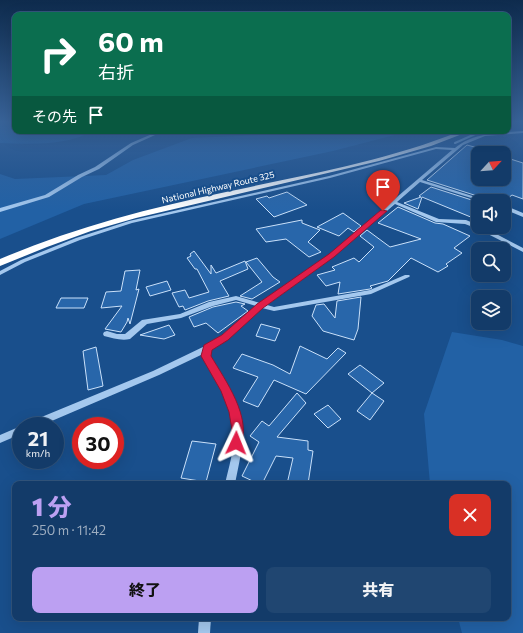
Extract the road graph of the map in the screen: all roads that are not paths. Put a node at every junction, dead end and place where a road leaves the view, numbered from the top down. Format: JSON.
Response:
{"nodes":[{"id":1,"x":122,"y":151,"type":"edge"},
{"id":2,"x":383,"y":151,"type":"edge"},
{"id":3,"x":407,"y":151,"type":"edge"},
{"id":4,"x":427,"y":151,"type":"edge"},
{"id":5,"x":453,"y":151,"type":"edge"},
{"id":6,"x":420,"y":181,"type":"junction"},
{"id":7,"x":471,"y":196,"type":"edge"},
{"id":8,"x":394,"y":202,"type":"junction"},
{"id":9,"x":0,"y":210,"type":"edge"},
{"id":10,"x":511,"y":210,"type":"edge"},
{"id":11,"x":523,"y":215,"type":"edge"},
{"id":12,"x":471,"y":225,"type":"edge"},
{"id":13,"x":492,"y":234,"type":"edge"},
{"id":14,"x":523,"y":250,"type":"edge"},
{"id":15,"x":0,"y":255,"type":"edge"},
{"id":16,"x":0,"y":263,"type":"edge"},
{"id":17,"x":0,"y":273,"type":"edge"},
{"id":18,"x":407,"y":276,"type":"dead end"},
{"id":19,"x":260,"y":306,"type":"junction"},
{"id":20,"x":107,"y":334,"type":"dead end"},
{"id":21,"x":208,"y":348,"type":"junction"},
{"id":22,"x":51,"y":417,"type":"edge"},
{"id":23,"x":12,"y":434,"type":"edge"},
{"id":24,"x":0,"y":439,"type":"edge"},
{"id":25,"x":230,"y":481,"type":"edge"},
{"id":26,"x":205,"y":621,"type":"edge"},
{"id":27,"x":204,"y":633,"type":"edge"}],
"edges":[{"from":1,"to":9,"type":"street"},
{"from":2,"to":15,"type":"highway","name":"National Highway Route 325"},
{"from":3,"to":16,"type":"highway","name":"National Highway Route 325"},
{"from":4,"to":17,"type":"street"},
{"from":5,"to":6,"type":"street"},
{"from":6,"to":7,"type":"street"},
{"from":6,"to":8,"type":"street"},
{"from":8,"to":12,"type":"street"},
{"from":8,"to":19,"type":"street"},
{"from":10,"to":11,"type":"street"},
{"from":13,"to":14,"type":"street"},
{"from":18,"to":19,"type":"street"},
{"from":19,"to":20,"type":"street"},
{"from":19,"to":21,"type":"street"},
{"from":21,"to":22,"type":"street"},
{"from":21,"to":25,"type":"street"},
{"from":23,"to":24,"type":"street"},
{"from":26,"to":27,"type":"street"}]}
